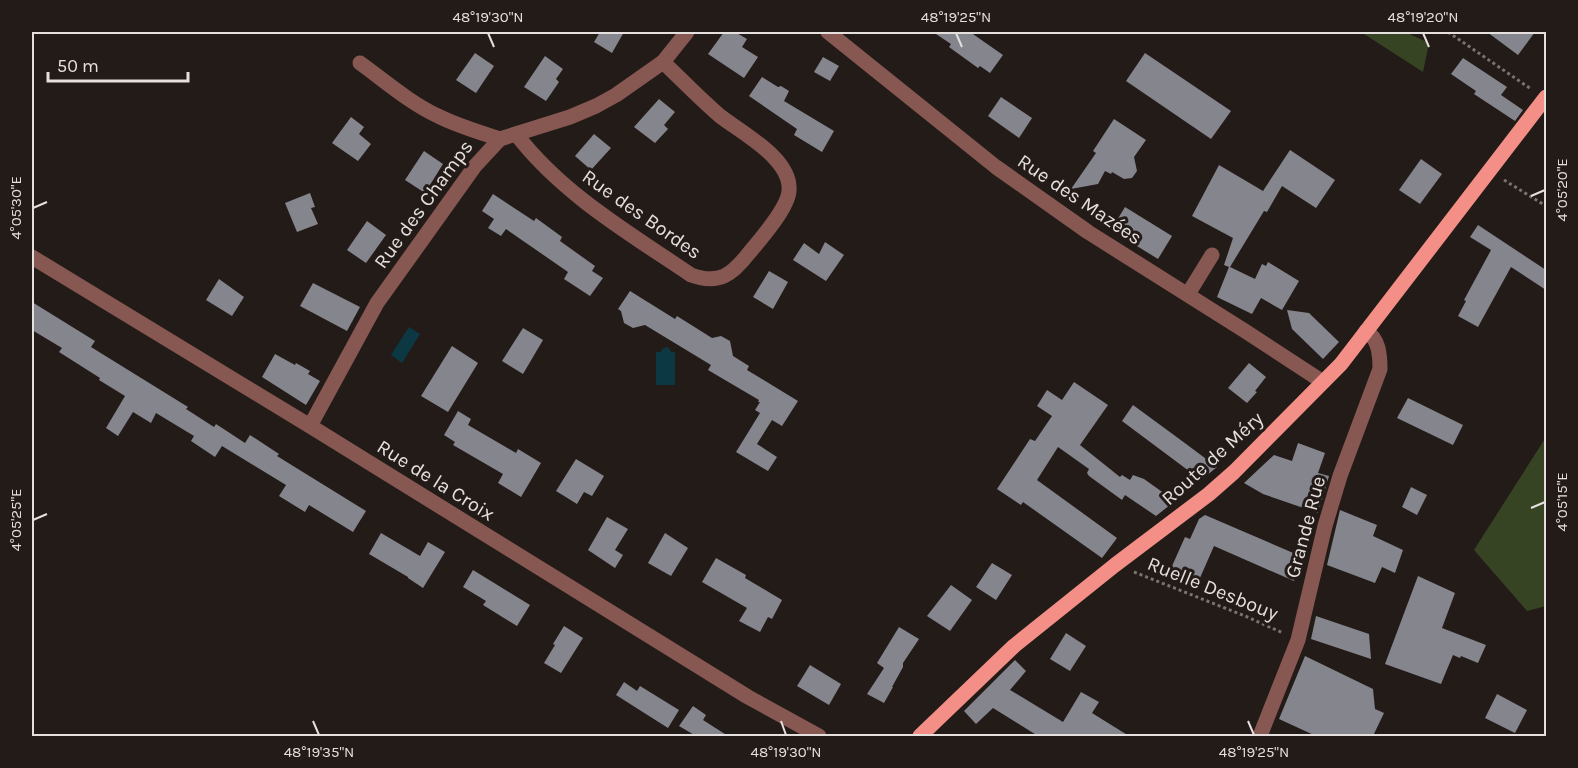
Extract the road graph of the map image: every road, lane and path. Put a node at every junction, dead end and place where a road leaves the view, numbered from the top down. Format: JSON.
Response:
{"nodes":[{"id":1,"x":687,"y":32,"type":"edge"},
{"id":2,"x":828,"y":32,"type":"edge"},
{"id":3,"x":1448,"y":32,"type":"edge"},
{"id":4,"x":663,"y":62,"type":"junction"},
{"id":5,"x":360,"y":63,"type":"dead end"},
{"id":6,"x":1546,"y":98,"type":"edge"},
{"id":7,"x":516,"y":134,"type":"junction"},
{"id":8,"x":500,"y":139,"type":"junction"},
{"id":9,"x":1490,"y":171,"type":"junction"},
{"id":10,"x":1546,"y":206,"type":"edge"},
{"id":11,"x":1212,"y":255,"type":"dead end"},
{"id":12,"x":32,"y":257,"type":"edge"},
{"id":13,"x":1188,"y":294,"type":"junction"},
{"id":14,"x":1366,"y":331,"type":"junction"},
{"id":15,"x":1323,"y":382,"type":"junction"},
{"id":16,"x":310,"y":426,"type":"junction"},
{"id":17,"x":1115,"y":565,"type":"junction"},
{"id":18,"x":1298,"y":640,"type":"junction"},
{"id":19,"x":819,"y":736,"type":"edge"},
{"id":20,"x":920,"y":736,"type":"edge"},
{"id":21,"x":1260,"y":736,"type":"edge"}],
"edges":[{"from":1,"to":4,"type":"street","name":"Rue des Champs"},
{"from":2,"to":13,"type":"street","name":"Rue des Mazées"},
{"from":3,"to":6,"type":"path"},
{"from":4,"to":7,"type":"street","name":"Rue des Champs"},
{"from":4,"to":7,"type":"street","name":"Rue des Bordes"},
{"from":5,"to":8,"type":"street"},
{"from":6,"to":9,"type":"main road","name":"Route de Méry"},
{"from":7,"to":8,"type":"street","name":"Rue des Champs"},
{"from":8,"to":16,"type":"street","name":"Rue des Champs"},
{"from":9,"to":10,"type":"path"},
{"from":9,"to":14,"type":"main road","name":"Route de Méry"},
{"from":11,"to":13,"type":"street"},
{"from":12,"to":16,"type":"street","name":"Rue de la Croix"},
{"from":13,"to":15,"type":"street","name":"Rue des Mazées"},
{"from":14,"to":15,"type":"main road","name":"Route de Méry"},
{"from":14,"to":18,"type":"street","name":"Grande Rue"},
{"from":15,"to":17,"type":"main road","name":"Route de Méry"},
{"from":16,"to":19,"type":"street","name":"Rue de la Croix"},
{"from":17,"to":18,"type":"path","name":"Ruelle Desbouy"},
{"from":17,"to":20,"type":"main road","name":"Route de Méry"},
{"from":18,"to":21,"type":"street","name":"Grande Rue"}]}
